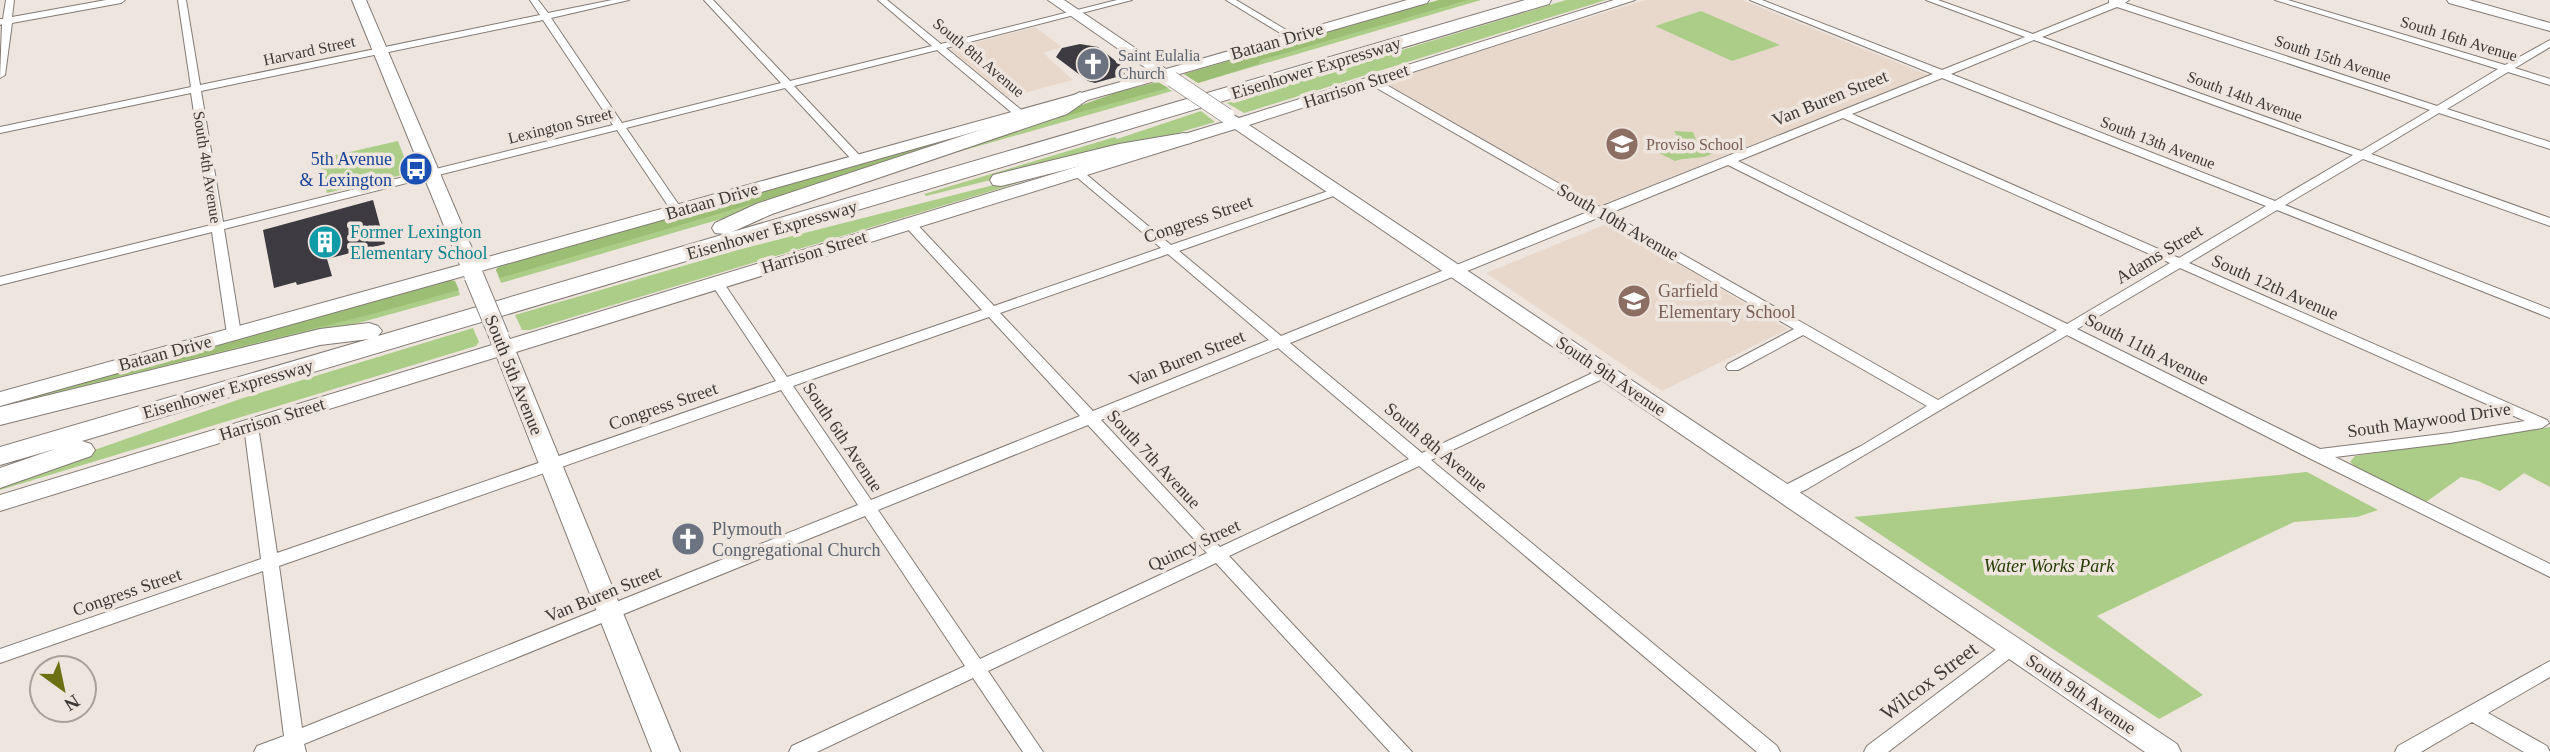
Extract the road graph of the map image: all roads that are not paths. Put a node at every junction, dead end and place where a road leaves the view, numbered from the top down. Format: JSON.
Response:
{"nodes":[{"id":1,"x":10,"y":0,"type":"edge"},
{"id":2,"x":121,"y":0,"type":"edge"},
{"id":3,"x":182,"y":0,"type":"edge"},
{"id":4,"x":359,"y":0,"type":"edge"},
{"id":5,"x":534,"y":0,"type":"edge"},
{"id":6,"x":625,"y":0,"type":"edge"},
{"id":7,"x":708,"y":0,"type":"edge"},
{"id":8,"x":882,"y":0,"type":"edge"},
{"id":9,"x":1055,"y":0,"type":"edge"},
{"id":10,"x":1128,"y":0,"type":"edge"},
{"id":11,"x":1230,"y":0,"type":"edge"},
{"id":12,"x":1504,"y":0,"type":"edge"},
{"id":13,"x":1543,"y":0,"type":"edge"},
{"id":14,"x":1628,"y":0,"type":"edge"},
{"id":15,"x":1754,"y":0,"type":"edge"},
{"id":16,"x":1930,"y":0,"type":"edge"},
{"id":17,"x":2279,"y":0,"type":"edge"},
{"id":18,"x":2454,"y":0,"type":"edge"},
{"id":19,"x":1413,"y":1,"type":"edge"},
{"id":20,"x":2115,"y":1,"type":"edge"},
{"id":21,"x":1075,"y":13,"type":"junction"},
{"id":22,"x":545,"y":17,"type":"junction"},
{"id":23,"x":4,"y":21,"type":"edge"},
{"id":24,"x":2550,"y":27,"type":"edge"},
{"id":25,"x":1293,"y":37,"type":"junction"},
{"id":26,"x":2033,"y":37,"type":"junction"},
{"id":27,"x":2550,"y":43,"type":"edge"},
{"id":28,"x":939,"y":47,"type":"junction"},
{"id":29,"x":381,"y":51,"type":"junction"},
{"id":30,"x":2506,"y":69,"type":"junction"},
{"id":31,"x":1942,"y":74,"type":"junction"},
{"id":32,"x":0,"y":75,"type":"edge"},
{"id":33,"x":1169,"y":77,"type":"junction"},
{"id":34,"x":1372,"y":81,"type":"junction"},
{"id":35,"x":2550,"y":82,"type":"edge"},
{"id":36,"x":787,"y":85,"type":"junction"},
{"id":37,"x":196,"y":89,"type":"junction"},
{"id":38,"x":1080,"y":98,"type":"junction"},
{"id":39,"x":2437,"y":109,"type":"junction"},
{"id":40,"x":1842,"y":114,"type":"junction"},
{"id":41,"x":1021,"y":115,"type":"junction"},
{"id":42,"x":1232,"y":120,"type":"junction"},
{"id":43,"x":620,"y":127,"type":"junction"},
{"id":44,"x":0,"y":130,"type":"edge"},
{"id":45,"x":1184,"y":139,"type":"junction"},
{"id":46,"x":2550,"y":146,"type":"edge"},
{"id":47,"x":2361,"y":154,"type":"junction"},
{"id":48,"x":858,"y":160,"type":"junction"},
{"id":49,"x":1728,"y":160,"type":"junction"},
{"id":50,"x":1077,"y":172,"type":"junction"},
{"id":51,"x":433,"y":173,"type":"junction"},
{"id":52,"x":1338,"y":191,"type":"junction"},
{"id":53,"x":2274,"y":205,"type":"junction"},
{"id":54,"x":677,"y":211,"type":"junction"},
{"id":55,"x":1600,"y":212,"type":"junction"},
{"id":56,"x":908,"y":222,"type":"junction"},
{"id":57,"x":2550,"y":222,"type":"edge"},
{"id":58,"x":217,"y":228,"type":"junction"},
{"id":59,"x":718,"y":237,"type":"junction"},
{"id":60,"x":1170,"y":250,"type":"junction"},
{"id":61,"x":2178,"y":263,"type":"junction"},
{"id":62,"x":1455,"y":271,"type":"junction"},
{"id":63,"x":473,"y":272,"type":"junction"},
{"id":64,"x":0,"y":281,"type":"edge"},
{"id":65,"x":716,"y":282,"type":"junction"},
{"id":66,"x":991,"y":312,"type":"junction"},
{"id":67,"x":2550,"y":314,"type":"edge"},
{"id":68,"x":1804,"y":329,"type":"junction"},
{"id":69,"x":2064,"y":330,"type":"junction"},
{"id":70,"x":369,"y":331,"type":"junction"},
{"id":71,"x":234,"y":334,"type":"junction"},
{"id":72,"x":1280,"y":341,"type":"junction"},
{"id":73,"x":501,"y":342,"type":"junction"},
{"id":74,"x":306,"y":366,"type":"junction"},
{"id":75,"x":1733,"y":367,"type":"dead end"},
{"id":76,"x":1606,"y":372,"type":"junction"},
{"id":77,"x":785,"y":384,"type":"junction"},
{"id":78,"x":0,"y":399,"type":"edge"},
{"id":79,"x":1937,"y":406,"type":"junction"},
{"id":80,"x":0,"y":416,"type":"edge"},
{"id":81,"x":1090,"y":418,"type":"junction"},
{"id":82,"x":2545,"y":422,"type":"edge"},
{"id":83,"x":251,"y":426,"type":"junction"},
{"id":84,"x":0,"y":438,"type":"edge"},
{"id":85,"x":2314,"y":455,"type":"junction"},
{"id":86,"x":0,"y":456,"type":"edge"},
{"id":87,"x":1421,"y":459,"type":"junction"},
{"id":88,"x":551,"y":465,"type":"junction"},
{"id":89,"x":0,"y":478,"type":"edge"},
{"id":90,"x":1784,"y":493,"type":"junction"},
{"id":91,"x":0,"y":503,"type":"edge"},
{"id":92,"x":868,"y":508,"type":"junction"},
{"id":93,"x":1218,"y":555,"type":"junction"},
{"id":94,"x":270,"y":563,"type":"junction"},
{"id":95,"x":2550,"y":570,"type":"edge"},
{"id":96,"x":610,"y":612,"type":"junction"},
{"id":97,"x":2012,"y":647,"type":"junction"},
{"id":98,"x":0,"y":656,"type":"edge"},
{"id":99,"x":977,"y":668,"type":"junction"},
{"id":100,"x":2550,"y":668,"type":"edge"},
{"id":101,"x":2472,"y":713,"type":"junction"},
{"id":102,"x":295,"y":746,"type":"edge"},
{"id":103,"x":264,"y":752,"type":"edge"},
{"id":104,"x":666,"y":752,"type":"edge"},
{"id":105,"x":799,"y":752,"type":"edge"},
{"id":106,"x":1033,"y":752,"type":"edge"},
{"id":107,"x":1402,"y":752,"type":"edge"},
{"id":108,"x":1770,"y":752,"type":"edge"},
{"id":109,"x":1874,"y":752,"type":"edge"},
{"id":110,"x":2167,"y":752,"type":"edge"},
{"id":111,"x":2405,"y":752,"type":"edge"},
{"id":112,"x":2540,"y":752,"type":"edge"}],
"edges":[{"from":1,"to":23,"type":"street"},
{"from":2,"to":23,"type":"street"},
{"from":3,"to":37,"type":"street","name":"South 4th Avenue"},
{"from":4,"to":29,"type":"street","name":"South 5th Avenue"},
{"from":5,"to":22,"type":"street"},
{"from":6,"to":22,"type":"street","name":"Harvard Street"},
{"from":7,"to":36,"type":"street"},
{"from":8,"to":28,"type":"street","name":"South 8th Avenue"},
{"from":9,"to":21,"type":"street","name":"South 9th Avenue"},
{"from":10,"to":21,"type":"street","name":"Lexington Street"},
{"from":11,"to":25,"type":"street"},
{"from":12,"to":59,"type":"highway","name":"Eisenhower Expressway"},
{"from":13,"to":59,"type":"highway","name":"Eisenhower Expressway"},
{"from":14,"to":34,"type":"street","name":"Harrison Street"},
{"from":15,"to":31,"type":"street","name":"South 13th Avenue"},
{"from":16,"to":26,"type":"street","name":"South 14th Avenue"},
{"from":17,"to":30,"type":"street","name":"South 16th Avenue"},
{"from":18,"to":24,"type":"street"},
{"from":19,"to":25,"type":"street","name":"Bataan Drive"},
{"from":20,"to":26,"type":"street","name":"Van Buren Street"},
{"from":20,"to":39,"type":"street","name":"South 15th Avenue"},
{"from":21,"to":28,"type":"street","name":"Lexington Street"},
{"from":21,"to":33,"type":"street","name":"South 9th Avenue"},
{"from":22,"to":29,"type":"street","name":"Harvard Street"},
{"from":22,"to":43,"type":"street"},
{"from":23,"to":32,"type":"street"},
{"from":25,"to":33,"type":"street","name":"Bataan Drive"},
{"from":26,"to":31,"type":"street","name":"Van Buren Street"},
{"from":26,"to":47,"type":"street","name":"South 14th Avenue"},
{"from":27,"to":30,"type":"street","name":"Adams Street"},
{"from":28,"to":36,"type":"street","name":"Lexington Street"},
{"from":28,"to":41,"type":"street","name":"South 8th Avenue"},
{"from":29,"to":37,"type":"street","name":"Harvard Street"},
{"from":29,"to":51,"type":"street","name":"South 5th Avenue"},
{"from":30,"to":35,"type":"street","name":"South 16th Avenue"},
{"from":30,"to":39,"type":"street","name":"Adams Street"},
{"from":31,"to":40,"type":"street","name":"Van Buren Street"},
{"from":31,"to":53,"type":"street","name":"South 13th Avenue"},
{"from":33,"to":38,"type":"street","name":"Bataan Drive"},
{"from":33,"to":42,"type":"street","name":"South 9th Avenue","bridge":true},
{"from":34,"to":42,"type":"street","name":"Harrison Street"},
{"from":34,"to":55,"type":"street","name":"South 10th Avenue"},
{"from":36,"to":43,"type":"street","name":"Lexington Street"},
{"from":36,"to":48,"type":"street"},
{"from":37,"to":44,"type":"street","name":"Harvard Street"},
{"from":37,"to":58,"type":"street","name":"South 4th Avenue"},
{"from":38,"to":41,"type":"street","name":"Bataan Drive"},
{"from":38,"to":59,"type":"highway"},
{"from":39,"to":46,"type":"street","name":"South 15th Avenue"},
{"from":39,"to":47,"type":"street","name":"Adams Street"},
{"from":40,"to":49,"type":"street","name":"Van Buren Street"},
{"from":40,"to":61,"type":"street","name":"South 12th Avenue"},
{"from":41,"to":48,"type":"street","name":"Bataan Drive"},
{"from":42,"to":45,"type":"street","name":"Harrison Street"},
{"from":42,"to":52,"type":"street","name":"South 9th Avenue"},
{"from":43,"to":51,"type":"street","name":"Lexington Street"},
{"from":43,"to":54,"type":"street"},
{"from":45,"to":50,"type":"street","name":"Harrison Street"},
{"from":45,"to":59,"type":"highway"},
{"from":47,"to":53,"type":"street","name":"Adams Street"},
{"from":47,"to":57,"type":"street","name":"South 14th Avenue"},
{"from":48,"to":54,"type":"street","name":"Bataan Drive"},
{"from":49,"to":55,"type":"street","name":"Van Buren Street"},
{"from":49,"to":69,"type":"street","name":"South 11th Avenue"},
{"from":50,"to":56,"type":"street","name":"Harrison Street"},
{"from":50,"to":60,"type":"street","name":"South 8th Avenue"},
{"from":51,"to":58,"type":"street","name":"Lexington Street"},
{"from":51,"to":63,"type":"street","name":"South 5th Avenue"},
{"from":52,"to":60,"type":"street","name":"Congress Street"},
{"from":52,"to":62,"type":"street","name":"South 9th Avenue"},
{"from":53,"to":61,"type":"street","name":"Adams Street"},
{"from":53,"to":67,"type":"street","name":"South 13th Avenue"},
{"from":54,"to":63,"type":"street","name":"Bataan Drive"},
{"from":55,"to":62,"type":"street","name":"Van Buren Street"},
{"from":55,"to":68,"type":"street","name":"South 10th Avenue"},
{"from":56,"to":65,"type":"street","name":"Harrison Street"},
{"from":56,"to":66,"type":"street","name":"South 7th Avenue"},
{"from":58,"to":64,"type":"street","name":"Lexington Street"},
{"from":58,"to":71,"type":"street","name":"South 4th Avenue"},
{"from":59,"to":70,"type":"highway","name":"Eisenhower Expressway"},
{"from":59,"to":74,"type":"highway","name":"Eisenhower Expressway"},
{"from":60,"to":66,"type":"street","name":"Congress Street"},
{"from":60,"to":72,"type":"street","name":"South 8th Avenue"},
{"from":61,"to":69,"type":"street","name":"Adams Street"},
{"from":61,"to":82,"type":"street","name":"South 12th Avenue"},
{"from":62,"to":72,"type":"street","name":"Van Buren Street"},
{"from":62,"to":76,"type":"street","name":"South 9th Avenue"},
{"from":63,"to":71,"type":"street","name":"Bataan Drive"},
{"from":63,"to":73,"type":"street","name":"South 5th Avenue","bridge":true},
{"from":65,"to":73,"type":"street","name":"Harrison Street"},
{"from":65,"to":77,"type":"street","name":"South 6th Avenue"},
{"from":66,"to":77,"type":"street","name":"Congress Street"},
{"from":66,"to":81,"type":"street","name":"South 7th Avenue"},
{"from":68,"to":75,"type":"street"},
{"from":68,"to":79,"type":"street","name":"South 10th Avenue"},
{"from":69,"to":79,"type":"street","name":"Adams Street"},
{"from":69,"to":85,"type":"street","name":"South 11th Avenue"},
{"from":70,"to":80,"type":"highway"},
{"from":70,"to":84,"type":"highway","name":"Eisenhower Expressway"},
{"from":71,"to":78,"type":"street","name":"Bataan Drive"},
{"from":72,"to":81,"type":"street","name":"Van Buren Street"},
{"from":72,"to":87,"type":"street","name":"South 8th Avenue"},
{"from":73,"to":83,"type":"street","name":"Harrison Street"},
{"from":73,"to":88,"type":"street","name":"South 5th Avenue"},
{"from":74,"to":86,"type":"highway","name":"Eisenhower Expressway"},
{"from":74,"to":89,"type":"highway"},
{"from":76,"to":87,"type":"street","name":"Quincy Street"},
{"from":76,"to":90,"type":"street","name":"South 9th Avenue"},
{"from":77,"to":88,"type":"street","name":"Congress Street"},
{"from":77,"to":92,"type":"street","name":"South 6th Avenue"},
{"from":79,"to":90,"type":"street","name":"Adams Street"},
{"from":81,"to":92,"type":"street","name":"Van Buren Street"},
{"from":81,"to":93,"type":"street","name":"South 7th Avenue"},
{"from":82,"to":85,"type":"street","name":"South Maywood Drive"},
{"from":83,"to":91,"type":"street","name":"Harrison Street"},
{"from":83,"to":94,"type":"street"},
{"from":85,"to":95,"type":"street","name":"South 11th Avenue"},
{"from":87,"to":93,"type":"street","name":"Quincy Street"},
{"from":87,"to":108,"type":"street","name":"South 8th Avenue"},
{"from":88,"to":94,"type":"street","name":"Congress Street"},
{"from":88,"to":96,"type":"street","name":"South 5th Avenue"},
{"from":90,"to":97,"type":"street","name":"South 9th Avenue"},
{"from":92,"to":96,"type":"street","name":"Van Buren Street"},
{"from":92,"to":99,"type":"street","name":"South 6th Avenue"},
{"from":93,"to":99,"type":"street","name":"Quincy Street"},
{"from":93,"to":107,"type":"street","name":"South 7th Avenue"},
{"from":94,"to":98,"type":"street","name":"Congress Street"},
{"from":94,"to":102,"type":"street"},
{"from":96,"to":102,"type":"street","name":"Van Buren Street"},
{"from":96,"to":104,"type":"street","name":"South 5th Avenue"},
{"from":97,"to":109,"type":"street","name":"Wilcox Street"},
{"from":97,"to":110,"type":"street","name":"South 9th Avenue"},
{"from":99,"to":105,"type":"street","name":"Quincy Street"},
{"from":99,"to":106,"type":"street","name":"South 6th Avenue"},
{"from":100,"to":101,"type":"street"},
{"from":101,"to":111,"type":"street"},
{"from":101,"to":112,"type":"street"},
{"from":102,"to":103,"type":"street","name":"Van Buren Street"}]}
